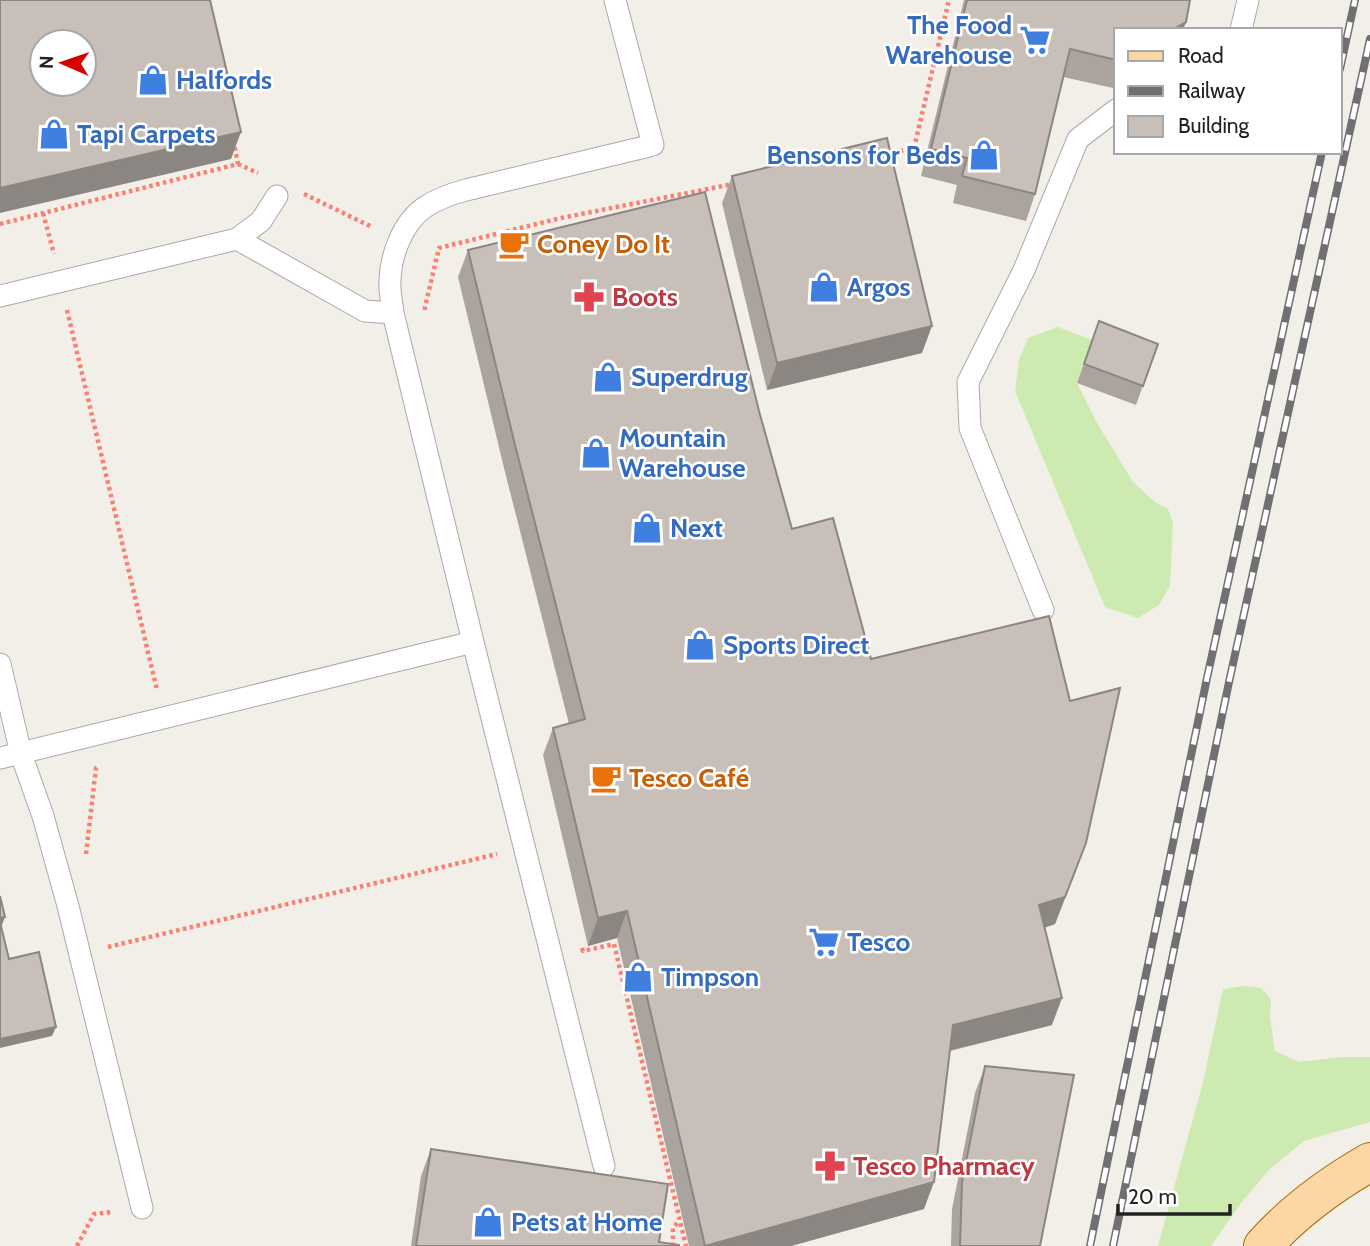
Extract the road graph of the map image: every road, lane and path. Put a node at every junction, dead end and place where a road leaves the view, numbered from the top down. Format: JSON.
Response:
{"nodes":[{"id":1,"x":615,"y":0,"type":"edge"},
{"id":2,"x":949,"y":0,"type":"edge"},
{"id":3,"x":1248,"y":0,"type":"edge"},
{"id":4,"x":1241,"y":28,"type":"edge"},
{"id":5,"x":1114,"y":112,"type":"edge"},
{"id":6,"x":232,"y":136,"type":"edge"},
{"id":7,"x":873,"y":156,"type":"edge"},
{"id":8,"x":238,"y":164,"type":"junction"},
{"id":9,"x":260,"y":174,"type":"dead end"},
{"id":10,"x":738,"y":183,"type":"edge"},
{"id":11,"x":285,"y":192,"type":"joint"},
{"id":12,"x":0,"y":224,"type":"edge"},
{"id":13,"x":237,"y":239,"type":"junction"},
{"id":14,"x":400,"y":240,"type":"junction"},
{"id":15,"x":0,"y":296,"type":"edge"},
{"id":16,"x":393,"y":313,"type":"junction"},
{"id":17,"x":428,"y":321,"type":"dead end"},
{"id":18,"x":1043,"y":610,"type":"dead end"},
{"id":19,"x":473,"y":642,"type":"junction"},
{"id":20,"x":0,"y":664,"type":"edge"},
{"id":21,"x":21,"y":754,"type":"junction"},
{"id":22,"x":0,"y":758,"type":"edge"},
{"id":23,"x":524,"y":848,"type":"junction"},
{"id":24,"x":579,"y":939,"type":"dead end"},
{"id":25,"x":107,"y":948,"type":"dead end"},
{"id":26,"x":1370,"y":1162,"type":"edge"},
{"id":27,"x":604,"y":1166,"type":"dead end"},
{"id":28,"x":142,"y":1208,"type":"dead end"},
{"id":29,"x":679,"y":1221,"type":"junction"},
{"id":30,"x":673,"y":1246,"type":"edge"},
{"id":31,"x":686,"y":1246,"type":"edge"},
{"id":32,"x":1263,"y":1246,"type":"edge"}],
"edges":[{"from":1,"to":14,"type":"lane"},
{"from":2,"to":7,"type":"path"},
{"from":3,"to":4,"type":"lane"},
{"from":5,"to":18,"type":"lane"},
{"from":6,"to":8,"type":"path"},
{"from":8,"to":9,"type":"path"},
{"from":8,"to":12,"type":"path"},
{"from":10,"to":17,"type":"path"},
{"from":11,"to":13,"type":"lane"},
{"from":11,"to":14,"type":"path"},
{"from":13,"to":15,"type":"lane"},
{"from":13,"to":16,"type":"lane"},
{"from":14,"to":16,"type":"lane"},
{"from":16,"to":19,"type":"lane"},
{"from":19,"to":21,"type":"lane"},
{"from":19,"to":23,"type":"lane"},
{"from":20,"to":21,"type":"lane"},
{"from":21,"to":22,"type":"lane"},
{"from":21,"to":28,"type":"lane"},
{"from":23,"to":25,"type":"path"},
{"from":23,"to":27,"type":"lane"},
{"from":24,"to":29,"type":"path"},
{"from":26,"to":32,"type":"main road"},
{"from":29,"to":30,"type":"path"},
{"from":29,"to":31,"type":"path"}]}
